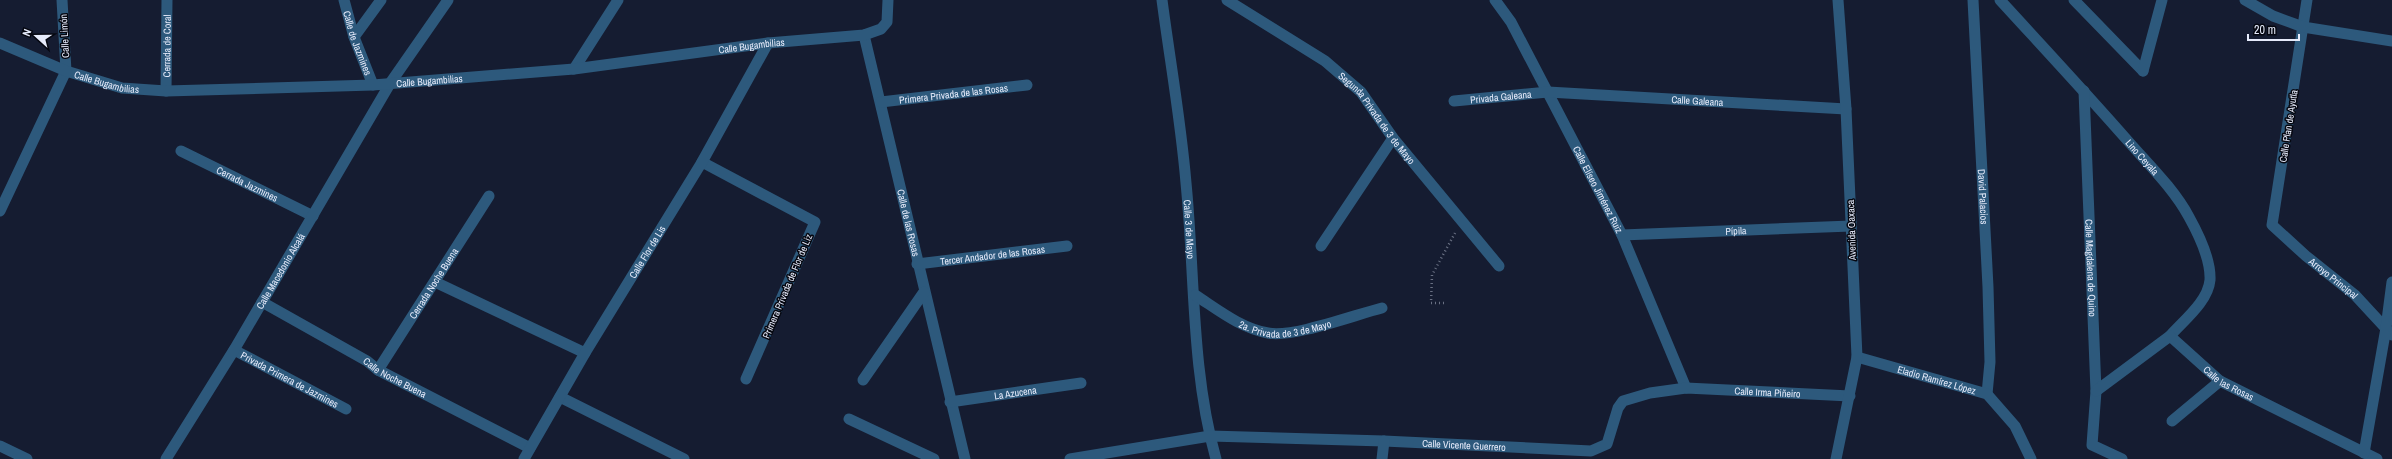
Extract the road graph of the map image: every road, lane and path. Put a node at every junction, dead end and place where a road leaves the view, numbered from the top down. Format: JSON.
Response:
{"nodes":[{"id":1,"x":62,"y":0,"type":"edge"},
{"id":2,"x":167,"y":0,"type":"edge"},
{"id":3,"x":344,"y":0,"type":"edge"},
{"id":4,"x":381,"y":0,"type":"edge"},
{"id":5,"x":448,"y":0,"type":"edge"},
{"id":6,"x":618,"y":0,"type":"edge"},
{"id":7,"x":888,"y":0,"type":"edge"},
{"id":8,"x":1162,"y":0,"type":"edge"},
{"id":9,"x":1227,"y":0,"type":"edge"},
{"id":10,"x":1495,"y":0,"type":"edge"},
{"id":11,"x":1838,"y":0,"type":"edge"},
{"id":12,"x":1973,"y":0,"type":"edge"},
{"id":13,"x":2000,"y":0,"type":"edge"},
{"id":14,"x":2074,"y":0,"type":"edge"},
{"id":15,"x":2162,"y":0,"type":"edge"},
{"id":16,"x":2245,"y":0,"type":"edge"},
{"id":17,"x":2307,"y":0,"type":"edge"},
{"id":18,"x":1239,"y":3,"type":"edge"},
{"id":19,"x":2303,"y":27,"type":"junction"},
{"id":20,"x":864,"y":35,"type":"junction"},
{"id":21,"x":354,"y":37,"type":"junction"},
{"id":22,"x":2392,"y":41,"type":"edge"},
{"id":23,"x":0,"y":43,"type":"edge"},
{"id":24,"x":768,"y":43,"type":"junction"},
{"id":25,"x":574,"y":69,"type":"junction"},
{"id":26,"x":66,"y":71,"type":"junction"},
{"id":27,"x":391,"y":82,"type":"junction"},
{"id":28,"x":373,"y":85,"type":"junction"},
{"id":29,"x":1027,"y":85,"type":"dead end"},
{"id":30,"x":166,"y":91,"type":"junction"},
{"id":31,"x":2084,"y":91,"type":"junction"},
{"id":32,"x":1548,"y":92,"type":"junction"},
{"id":33,"x":1454,"y":101,"type":"dead end"},
{"id":34,"x":881,"y":102,"type":"junction"},
{"id":35,"x":1846,"y":110,"type":"junction"},
{"id":36,"x":1393,"y":138,"type":"junction"},
{"id":37,"x":181,"y":151,"type":"dead end"},
{"id":38,"x":702,"y":162,"type":"junction"},
{"id":39,"x":489,"y":196,"type":"dead end"},
{"id":40,"x":0,"y":211,"type":"edge"},
{"id":41,"x":313,"y":216,"type":"junction"},
{"id":42,"x":1461,"y":222,"type":"junction"},
{"id":43,"x":2272,"y":225,"type":"joint"},
{"id":44,"x":1851,"y":226,"type":"junction"},
{"id":45,"x":1622,"y":235,"type":"junction"},
{"id":46,"x":1067,"y":246,"type":"dead end"},
{"id":47,"x":1321,"y":246,"type":"dead end"},
{"id":48,"x":917,"y":264,"type":"junction"},
{"id":49,"x":1499,"y":266,"type":"dead end"},
{"id":50,"x":435,"y":282,"type":"junction"},
{"id":51,"x":2392,"y":282,"type":"edge"},
{"id":52,"x":924,"y":292,"type":"junction"},
{"id":53,"x":1195,"y":295,"type":"junction"},
{"id":54,"x":262,"y":302,"type":"junction"},
{"id":55,"x":1444,"y":303,"type":"dead end"},
{"id":56,"x":1382,"y":308,"type":"dead end"},
{"id":57,"x":2389,"y":331,"type":"edge"},
{"id":58,"x":2170,"y":336,"type":"junction"},
{"id":59,"x":234,"y":350,"type":"junction"},
{"id":60,"x":586,"y":353,"type":"junction"},
{"id":61,"x":1857,"y":357,"type":"junction"},
{"id":62,"x":378,"y":370,"type":"junction"},
{"id":63,"x":746,"y":380,"type":"dead end"},
{"id":64,"x":863,"y":380,"type":"dead end"},
{"id":65,"x":2220,"y":381,"type":"junction"},
{"id":66,"x":1081,"y":383,"type":"dead end"},
{"id":67,"x":1686,"y":388,"type":"junction"},
{"id":68,"x":2096,"y":391,"type":"junction"},
{"id":69,"x":1987,"y":394,"type":"junction"},
{"id":70,"x":560,"y":396,"type":"junction"},
{"id":71,"x":1850,"y":396,"type":"junction"},
{"id":72,"x":950,"y":402,"type":"junction"},
{"id":73,"x":346,"y":409,"type":"dead end"},
{"id":74,"x":849,"y":419,"type":"dead end"},
{"id":75,"x":2172,"y":421,"type":"dead end"},
{"id":76,"x":1210,"y":436,"type":"junction"},
{"id":77,"x":1384,"y":441,"type":"junction"},
{"id":78,"x":0,"y":446,"type":"edge"},
{"id":79,"x":530,"y":448,"type":"junction"},
{"id":80,"x":2364,"y":453,"type":"junction"},
{"id":81,"x":1109,"y":456,"type":"edge"},
{"id":82,"x":27,"y":459,"type":"edge"},
{"id":83,"x":166,"y":459,"type":"edge"},
{"id":84,"x":524,"y":459,"type":"edge"},
{"id":85,"x":684,"y":459,"type":"edge"},
{"id":86,"x":934,"y":459,"type":"edge"},
{"id":87,"x":964,"y":459,"type":"edge"},
{"id":88,"x":1070,"y":459,"type":"edge"},
{"id":89,"x":1216,"y":459,"type":"edge"},
{"id":90,"x":1382,"y":459,"type":"edge"},
{"id":91,"x":1836,"y":459,"type":"edge"},
{"id":92,"x":2031,"y":459,"type":"edge"},
{"id":93,"x":2122,"y":459,"type":"edge"},
{"id":94,"x":2377,"y":459,"type":"edge"}],
"edges":[{"from":1,"to":26,"type":"street","name":"Calle Limón"},
{"from":2,"to":30,"type":"street","name":"Cerrada de Coral"},
{"from":3,"to":21,"type":"street","name":"Calle de Jazmines"},
{"from":4,"to":21,"type":"street"},
{"from":5,"to":27,"type":"street","name":"Calle Macedonio Alcalá"},
{"from":6,"to":25,"type":"street"},
{"from":7,"to":20,"type":"street"},
{"from":8,"to":53,"type":"street","name":"Calle 3 de Mayo"},
{"from":9,"to":18,"type":"street","name":"Segunda Privada de 3 de Mayo"},
{"from":10,"to":32,"type":"street","name":"Calle Elíseo Jiménez Ruiz"},
{"from":11,"to":35,"type":"street","name":"Avenida Oaxaca"},
{"from":12,"to":69,"type":"street","name":"David Palacios"},
{"from":13,"to":31,"type":"street","name":"Lino Ceyala"},
{"from":14,"to":15,"type":"street"},
{"from":16,"to":19,"type":"street"},
{"from":17,"to":19,"type":"street","name":"Calle Plan de Ayutla"},
{"from":18,"to":36,"type":"street","name":"Segunda Privada de 3 de Mayo"},
{"from":19,"to":22,"type":"street"},
{"from":19,"to":43,"type":"street","name":"Calle Plan de Ayutla"},
{"from":20,"to":24,"type":"street","name":"Calle Bugambilias"},
{"from":20,"to":34,"type":"street","name":"Calle de las Rosas"},
{"from":21,"to":28,"type":"street","name":"Calle de Jazmines"},
{"from":23,"to":26,"type":"street","name":"Calle Bugambilias"},
{"from":24,"to":25,"type":"street","name":"Calle Bugambilias"},
{"from":24,"to":38,"type":"street","name":"Calle Flor de Lis"},
{"from":25,"to":27,"type":"street","name":"Calle Bugambilias"},
{"from":26,"to":30,"type":"street","name":"Calle Bugambilias"},
{"from":26,"to":40,"type":"street"},
{"from":27,"to":28,"type":"street","name":"Calle Bugambilias"},
{"from":27,"to":41,"type":"street","name":"Calle Macedonio Alcalá"},
{"from":28,"to":30,"type":"street","name":"Calle Bugambilias"},
{"from":29,"to":34,"type":"street","name":"Primera Privada de las Rosas"},
{"from":31,"to":58,"type":"street","name":"Lino Ceyala"},
{"from":31,"to":68,"type":"street","name":"Calle Magdalena de Quino"},
{"from":32,"to":33,"type":"street","name":"Privada Galeana"},
{"from":32,"to":35,"type":"street","name":"Calle Galeana"},
{"from":32,"to":45,"type":"street","name":"Calle Elíseo Jiménez Ruiz"},
{"from":34,"to":48,"type":"street","name":"Calle de las Rosas"},
{"from":35,"to":44,"type":"street","name":"Avenida Oaxaca"},
{"from":36,"to":42,"type":"street","name":"Segunda Privada de 3 de Mayo"},
{"from":36,"to":47,"type":"street"},
{"from":37,"to":41,"type":"street","name":"Cerrada Jazmines"},
{"from":38,"to":60,"type":"street","name":"Calle Flor de Lis"},
{"from":38,"to":63,"type":"street","name":"Primera Privada de Flor de Liz"},
{"from":39,"to":50,"type":"street","name":"Cerrada Noche Buena"},
{"from":41,"to":54,"type":"street","name":"Calle Macedonio Alcalá"},
{"from":42,"to":49,"type":"street","name":"Segunda Privada de 3 de Mayo"},
{"from":42,"to":55,"type":"path"},
{"from":43,"to":57,"type":"street","name":"Arroyo Principal"},
{"from":44,"to":45,"type":"street","name":"Pípila"},
{"from":44,"to":61,"type":"street","name":"Avenida Oaxaca"},
{"from":45,"to":67,"type":"street","name":"Calle Elíseo Jiménez Ruiz"},
{"from":46,"to":48,"type":"street","name":"Tercer Andador de las Rosas"},
{"from":48,"to":52,"type":"street","name":"Calle de las Rosas"},
{"from":50,"to":60,"type":"street"},
{"from":50,"to":62,"type":"street","name":"Cerrada Noche Buena"},
{"from":51,"to":57,"type":"street"},
{"from":52,"to":64,"type":"street"},
{"from":52,"to":72,"type":"street","name":"Calle de las Rosas"},
{"from":53,"to":56,"type":"street","name":"2a. Privada de 3 de Mayo"},
{"from":53,"to":76,"type":"street","name":"Calle 3 de Mayo"},
{"from":54,"to":59,"type":"street","name":"Calle Macedonio Alcalá"},
{"from":54,"to":62,"type":"street","name":"Calle Noche Buena"},
{"from":57,"to":80,"type":"street"},
{"from":58,"to":65,"type":"street","name":"Calle las Rosas"},
{"from":58,"to":68,"type":"street"},
{"from":59,"to":73,"type":"street","name":"Privada Primera de Jazmines"},
{"from":59,"to":83,"type":"street","name":"Calle Macedonio Alcalá"},
{"from":60,"to":70,"type":"street","name":"Calle Flor de Lis"},
{"from":61,"to":69,"type":"street","name":"Eladio Ramírez López"},
{"from":61,"to":71,"type":"street","name":"Avenida Oaxaca"},
{"from":62,"to":79,"type":"street","name":"Calle Noche Buena"},
{"from":65,"to":75,"type":"street"},
{"from":65,"to":80,"type":"street","name":"Calle las Rosas"},
{"from":66,"to":72,"type":"street","name":"La Azucena"},
{"from":67,"to":71,"type":"street","name":"Calle Irma Piñeiro"},
{"from":67,"to":77,"type":"street","name":"Calle Vicente Guerrero"},
{"from":68,"to":93,"type":"street","name":"Calle Magdalena de Quino"},
{"from":69,"to":92,"type":"street","name":"Eladio Ramírez López"},
{"from":70,"to":79,"type":"street","name":"Calle Flor de Lis"},
{"from":70,"to":85,"type":"street"},
{"from":71,"to":91,"type":"street","name":"Avenida Oaxaca"},
{"from":72,"to":87,"type":"street","name":"Calle de las Rosas"},
{"from":74,"to":86,"type":"street"},
{"from":76,"to":77,"type":"street","name":"Calle Vicente Guerrero"},
{"from":76,"to":81,"type":"street","name":"Calle Vicente Guerrero"},
{"from":76,"to":89,"type":"street","name":"Calle 3 de Mayo"},
{"from":77,"to":90,"type":"street"},
{"from":78,"to":82,"type":"street"},
{"from":79,"to":84,"type":"street","name":"Calle Flor de Lis"},
{"from":80,"to":94,"type":"street","name":"Calle las Rosas"},
{"from":81,"to":88,"type":"street","name":"Calle Vicente Guerrero"}]}
